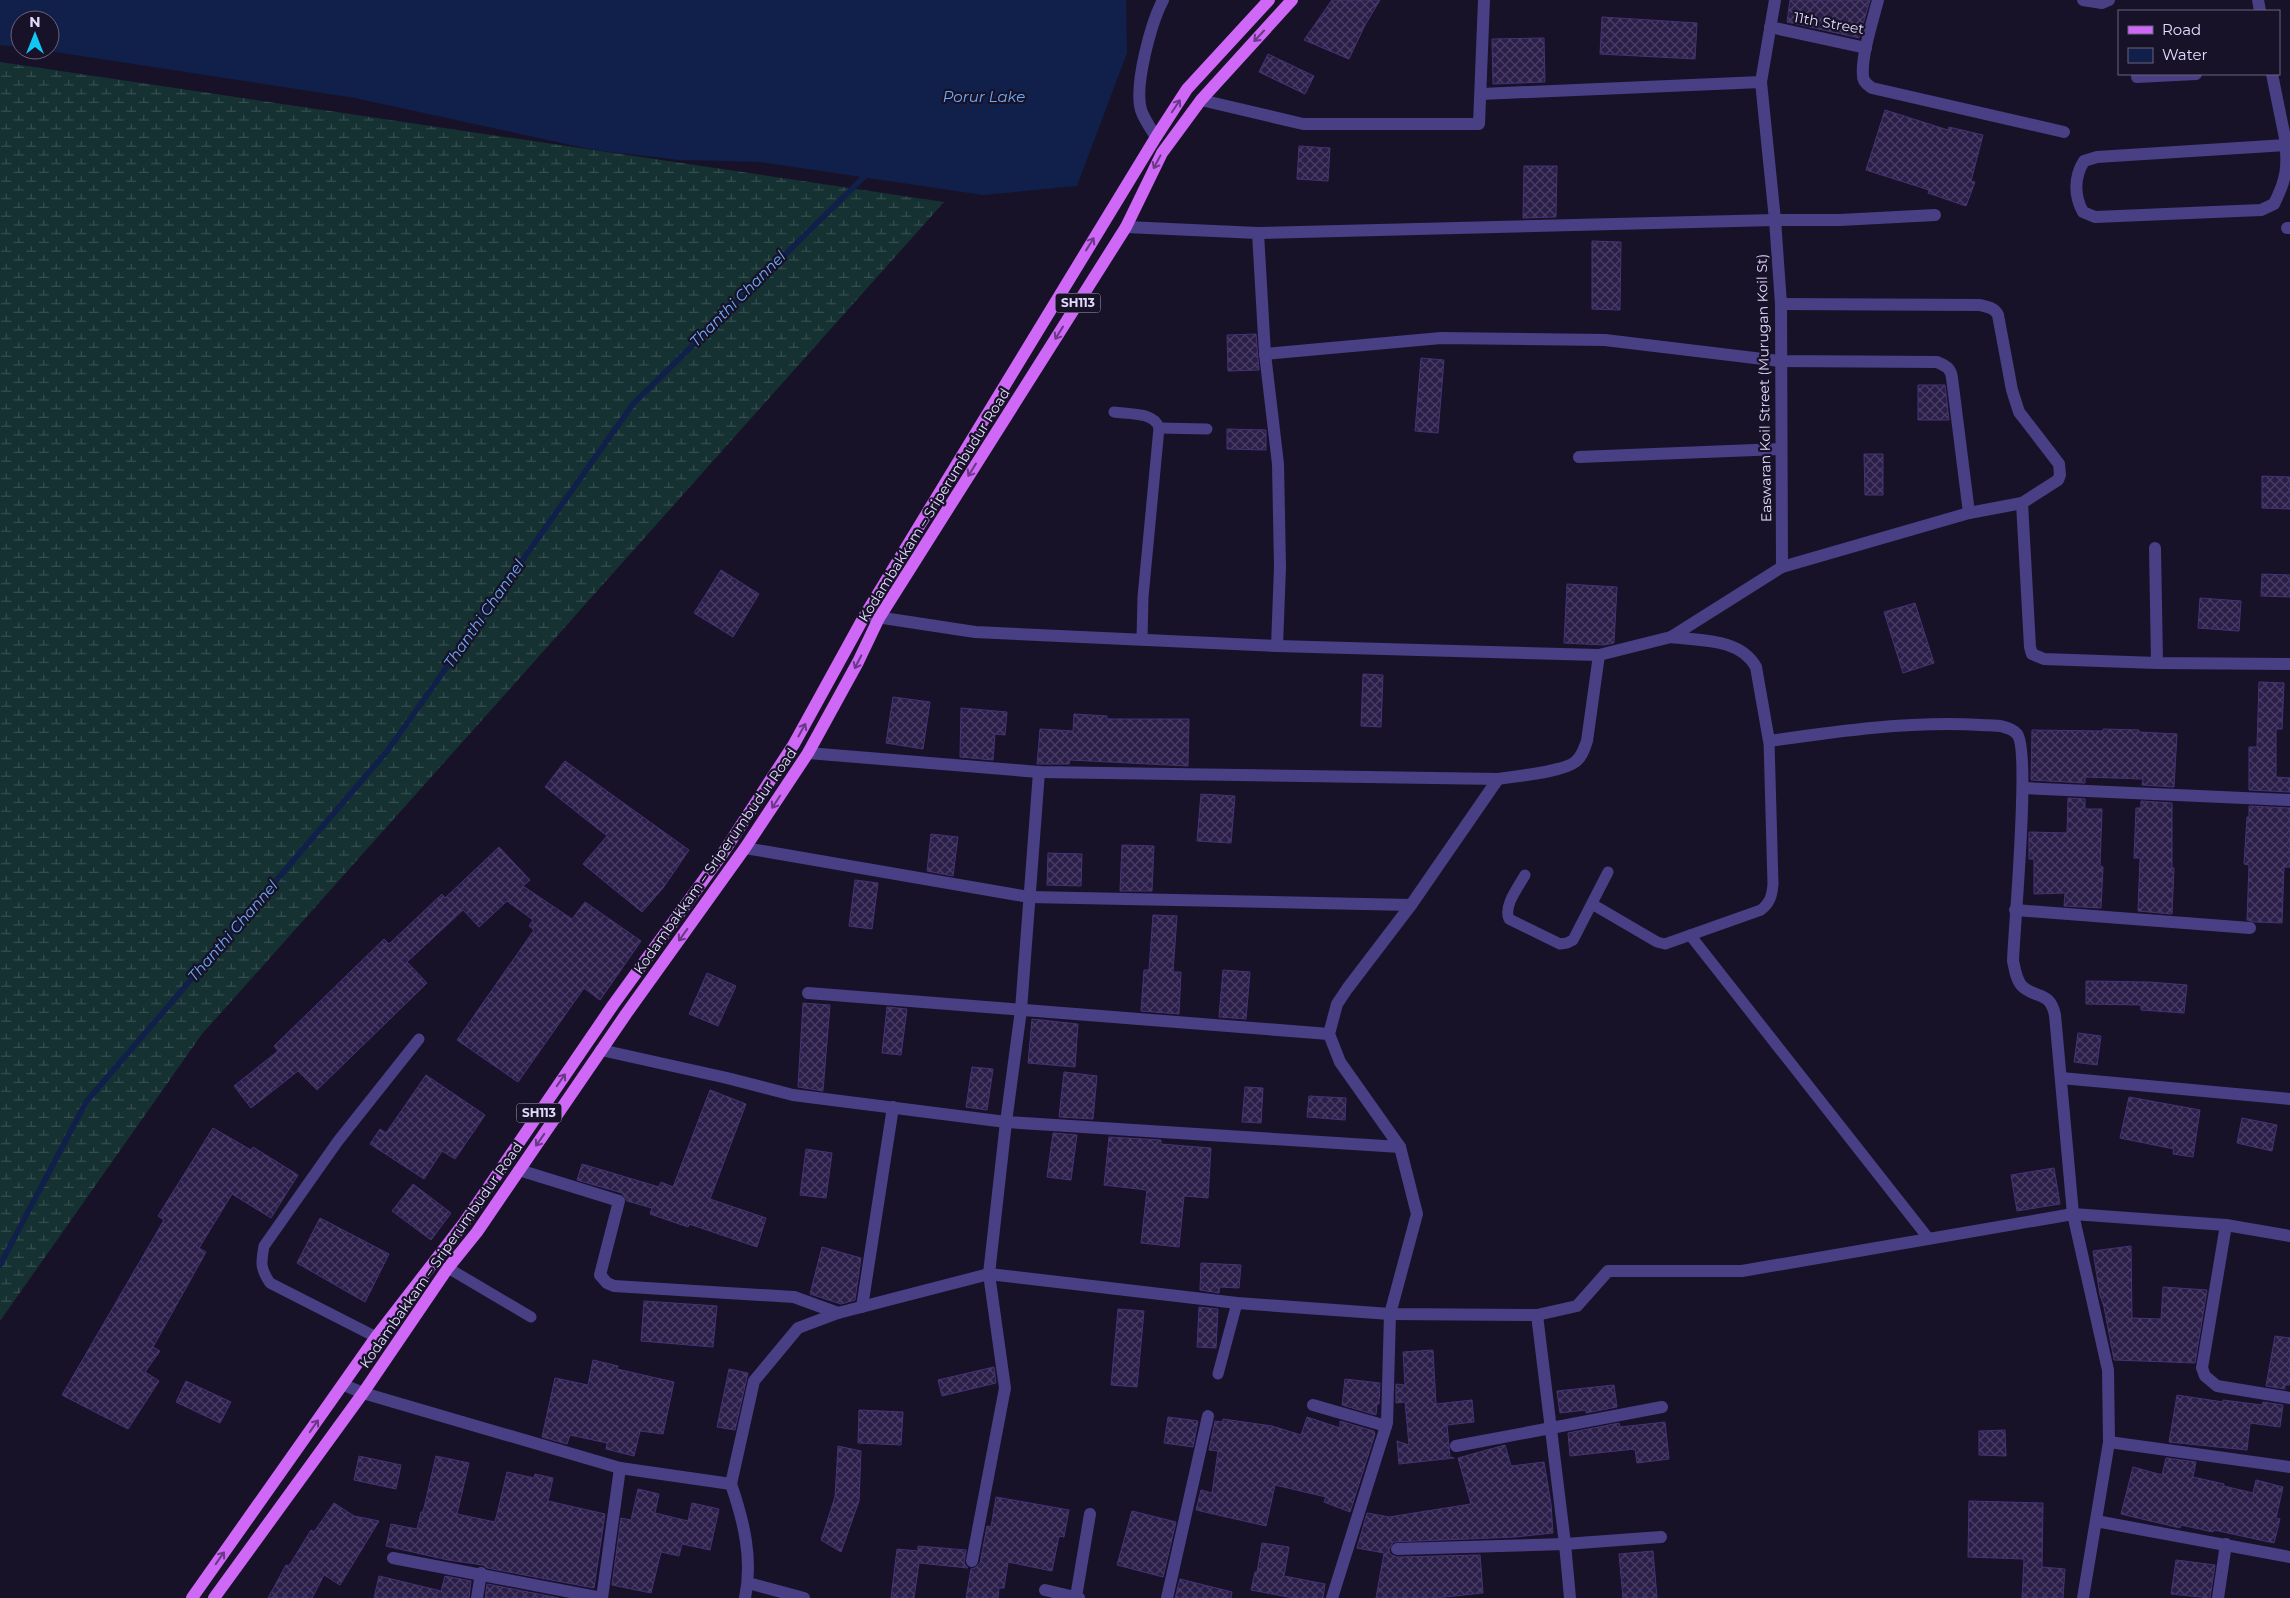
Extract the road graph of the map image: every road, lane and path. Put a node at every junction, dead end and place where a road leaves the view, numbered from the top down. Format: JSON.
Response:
{"nodes":[{"id":1,"x":1163,"y":0,"type":"edge"},
{"id":2,"x":1269,"y":0,"type":"edge"},
{"id":3,"x":1292,"y":0,"type":"edge"},
{"id":4,"x":1484,"y":0,"type":"edge"},
{"id":5,"x":1775,"y":0,"type":"edge"},
{"id":6,"x":1878,"y":0,"type":"edge"},
{"id":7,"x":2083,"y":0,"type":"edge"},
{"id":8,"x":2109,"y":0,"type":"edge"},
{"id":9,"x":1770,"y":27,"type":"junction"},
{"id":10,"x":1866,"y":48,"type":"junction"},
{"id":11,"x":2176,"y":75,"type":"edge"},
{"id":12,"x":2272,"y":75,"type":"edge"},
{"id":13,"x":2137,"y":77,"type":"dead end"},
{"id":14,"x":1761,"y":82,"type":"junction"},
{"id":15,"x":1481,"y":94,"type":"junction"},
{"id":16,"x":1201,"y":100,"type":"junction"},
{"id":17,"x":2064,"y":132,"type":"dead end"},
{"id":18,"x":1156,"y":137,"type":"junction"},
{"id":19,"x":2286,"y":145,"type":"junction"},
{"id":20,"x":1935,"y":215,"type":"dead end"},
{"id":21,"x":1775,"y":220,"type":"junction"},
{"id":22,"x":1126,"y":227,"type":"junction"},
{"id":23,"x":1258,"y":233,"type":"junction"},
{"id":24,"x":1078,"y":263,"type":"junction"},
{"id":25,"x":1097,"y":273,"type":"junction"},
{"id":26,"x":1781,"y":304,"type":"junction"},
{"id":27,"x":1265,"y":354,"type":"junction"},
{"id":28,"x":1780,"y":361,"type":"junction"},
{"id":29,"x":1114,"y":412,"type":"dead end"},
{"id":30,"x":1159,"y":428,"type":"junction"},
{"id":31,"x":1207,"y":429,"type":"dead end"},
{"id":32,"x":1781,"y":449,"type":"junction"},
{"id":33,"x":1578,"y":457,"type":"dead end"},
{"id":34,"x":2022,"y":503,"type":"junction"},
{"id":35,"x":1969,"y":513,"type":"junction"},
{"id":36,"x":2155,"y":548,"type":"dead end"},
{"id":37,"x":1782,"y":567,"type":"junction"},
{"id":38,"x":865,"y":615,"type":"junction"},
{"id":39,"x":879,"y":618,"type":"junction"},
{"id":40,"x":1671,"y":637,"type":"junction"},
{"id":41,"x":1142,"y":640,"type":"junction"},
{"id":42,"x":1277,"y":646,"type":"junction"},
{"id":43,"x":1599,"y":655,"type":"junction"},
{"id":44,"x":2157,"y":663,"type":"junction"},
{"id":45,"x":2290,"y":664,"type":"edge"},
{"id":46,"x":1769,"y":741,"type":"junction"},
{"id":47,"x":808,"y":753,"type":"junction"},
{"id":48,"x":1039,"y":772,"type":"junction"},
{"id":49,"x":1498,"y":779,"type":"junction"},
{"id":50,"x":2023,"y":788,"type":"junction"},
{"id":51,"x":2290,"y":800,"type":"edge"},
{"id":52,"x":746,"y":848,"type":"junction"},
{"id":53,"x":1608,"y":872,"type":"dead end"},
{"id":54,"x":1525,"y":875,"type":"dead end"},
{"id":55,"x":1029,"y":897,"type":"junction"},
{"id":56,"x":1592,"y":904,"type":"junction"},
{"id":57,"x":1411,"y":905,"type":"junction"},
{"id":58,"x":2015,"y":910,"type":"junction"},
{"id":59,"x":2250,"y":928,"type":"dead end"},
{"id":60,"x":1690,"y":935,"type":"junction"},
{"id":61,"x":808,"y":993,"type":"dead end"},
{"id":62,"x":1021,"y":1010,"type":"junction"},
{"id":63,"x":1329,"y":1034,"type":"junction"},
{"id":64,"x":419,"y":1040,"type":"dead end"},
{"id":65,"x":601,"y":1050,"type":"junction"},
{"id":66,"x":2061,"y":1078,"type":"junction"},
{"id":67,"x":2290,"y":1099,"type":"edge"},
{"id":68,"x":893,"y":1107,"type":"junction"},
{"id":69,"x":1006,"y":1122,"type":"junction"},
{"id":70,"x":1400,"y":1148,"type":"junction"},
{"id":71,"x":519,"y":1170,"type":"junction"},
{"id":72,"x":2073,"y":1214,"type":"junction"},
{"id":73,"x":2226,"y":1225,"type":"junction"},
{"id":74,"x":2290,"y":1236,"type":"edge"},
{"id":75,"x":1929,"y":1239,"type":"junction"},
{"id":76,"x":448,"y":1268,"type":"junction"},
{"id":77,"x":989,"y":1274,"type":"junction"},
{"id":78,"x":1237,"y":1303,"type":"junction"},
{"id":79,"x":862,"y":1307,"type":"junction"},
{"id":80,"x":838,"y":1314,"type":"junction"},
{"id":81,"x":1390,"y":1314,"type":"junction"},
{"id":82,"x":1537,"y":1316,"type":"junction"},
{"id":83,"x":530,"y":1317,"type":"dead end"},
{"id":84,"x":376,"y":1338,"type":"junction"},
{"id":85,"x":1218,"y":1374,"type":"dead end"},
{"id":86,"x":344,"y":1384,"type":"junction"},
{"id":87,"x":363,"y":1393,"type":"junction"},
{"id":88,"x":2290,"y":1398,"type":"edge"},
{"id":89,"x":1313,"y":1405,"type":"dead end"},
{"id":90,"x":1662,"y":1407,"type":"dead end"},
{"id":91,"x":1208,"y":1416,"type":"dead end"},
{"id":92,"x":1386,"y":1426,"type":"junction"},
{"id":93,"x":1551,"y":1430,"type":"junction"},
{"id":94,"x":2109,"y":1442,"type":"junction"},
{"id":95,"x":1456,"y":1446,"type":"dead end"},
{"id":96,"x":2290,"y":1467,"type":"edge"},
{"id":97,"x":620,"y":1468,"type":"junction"},
{"id":98,"x":732,"y":1484,"type":"junction"},
{"id":99,"x":1090,"y":1514,"type":"dead end"},
{"id":100,"x":2096,"y":1521,"type":"junction"},
{"id":101,"x":1661,"y":1537,"type":"dead end"},
{"id":102,"x":1566,"y":1544,"type":"junction"},
{"id":103,"x":2226,"y":1544,"type":"junction"},
{"id":104,"x":1397,"y":1549,"type":"dead end"},
{"id":105,"x":2290,"y":1557,"type":"edge"},
{"id":106,"x":394,"y":1558,"type":"dead end"},
{"id":107,"x":972,"y":1561,"type":"dead end"},
{"id":108,"x":481,"y":1573,"type":"junction"},
{"id":109,"x":748,"y":1583,"type":"junction"},
{"id":110,"x":1045,"y":1590,"type":"dead end"},
{"id":111,"x":192,"y":1598,"type":"edge"},
{"id":112,"x":214,"y":1598,"type":"edge"},
{"id":113,"x":477,"y":1598,"type":"edge"},
{"id":114,"x":602,"y":1598,"type":"edge"},
{"id":115,"x":745,"y":1598,"type":"edge"},
{"id":116,"x":804,"y":1598,"type":"edge"},
{"id":117,"x":1078,"y":1598,"type":"edge"},
{"id":118,"x":1167,"y":1598,"type":"edge"},
{"id":119,"x":1332,"y":1598,"type":"edge"},
{"id":120,"x":1570,"y":1598,"type":"edge"},
{"id":121,"x":2083,"y":1598,"type":"edge"},
{"id":122,"x":2218,"y":1598,"type":"edge"}],
"edges":[{"from":1,"to":18,"type":"street"},
{"from":18,"to":2,"type":"main road","name":"Kodambakkam – Sriperumbudur Road","number":"SH113","one_way":true},
{"from":3,"to":16,"type":"main road","name":"Kodambakkam – Sriperumbudur Road","number":"SH113","one_way":true},
{"from":4,"to":15,"type":"street"},
{"from":5,"to":9,"type":"street","name":"Easwaran Koil Street (Murugan Koil St)"},
{"from":6,"to":10,"type":"street","name":"11th Street"},
{"from":7,"to":8,"type":"street"},
{"from":9,"to":10,"type":"street","name":"11th Street"},
{"from":9,"to":14,"type":"street","name":"Easwaran Koil Street (Murugan Koil St)"},
{"from":10,"to":17,"type":"street"},
{"from":11,"to":13,"type":"street"},
{"from":12,"to":19,"type":"street"},
{"from":14,"to":15,"type":"street"},
{"from":14,"to":21,"type":"street","name":"Easwaran Koil Street (Murugan Koil St)"},
{"from":15,"to":16,"type":"street"},
{"from":16,"to":22,"type":"main road","name":"Kodambakkam – Sriperumbudur Road","number":"SH113","one_way":true},
{"from":24,"to":18,"type":"main road","name":"Kodambakkam – Sriperumbudur Road","number":"SH113","one_way":true},
{"from":19,"to":19,"type":"street"},
{"from":20,"to":21,"type":"street"},
{"from":21,"to":23,"type":"street"},
{"from":21,"to":26,"type":"street","name":"Easwaran Koil Street (Murugan Koil St)"},
{"from":22,"to":23,"type":"street"},
{"from":22,"to":25,"type":"main road","name":"Kodambakkam – Sriperumbudur Road","number":"SH113"},
{"from":23,"to":27,"type":"street"},
{"from":24,"to":25,"type":"main road"},
{"from":24,"to":38,"type":"main road","name":"Kodambakkam – Sriperumbudur Road","number":"SH113"},
{"from":25,"to":39,"type":"main road","name":"Kodambakkam – Sriperumbudur Road","number":"SH113","one_way":true},
{"from":26,"to":28,"type":"street","name":"Easwaran Koil Street (Murugan Koil St)"},
{"from":26,"to":34,"type":"street"},
{"from":27,"to":28,"type":"street"},
{"from":27,"to":42,"type":"street"},
{"from":28,"to":32,"type":"street","name":"Easwaran Koil Street (Murugan Koil St)"},
{"from":28,"to":35,"type":"street"},
{"from":29,"to":30,"type":"lane"},
{"from":30,"to":31,"type":"lane"},
{"from":30,"to":41,"type":"lane"},
{"from":32,"to":33,"type":"street"},
{"from":32,"to":37,"type":"street","name":"Easwaran Koil Street (Murugan Koil St)"},
{"from":34,"to":35,"type":"street"},
{"from":34,"to":44,"type":"street"},
{"from":35,"to":37,"type":"street"},
{"from":36,"to":44,"type":"street"},
{"from":37,"to":40,"type":"street"},
{"from":38,"to":39,"type":"street"},
{"from":84,"to":38,"type":"main road","name":"Kodambakkam – Sriperumbudur Road","number":"SH113","one_way":true},
{"from":39,"to":41,"type":"street"},
{"from":39,"to":47,"type":"main road","name":"Kodambakkam – Sriperumbudur Road","number":"SH113","one_way":true},
{"from":40,"to":43,"type":"street"},
{"from":40,"to":46,"type":"street"},
{"from":41,"to":42,"type":"street"},
{"from":42,"to":43,"type":"street"},
{"from":43,"to":49,"type":"street"},
{"from":44,"to":45,"type":"street"},
{"from":46,"to":50,"type":"street"},
{"from":46,"to":60,"type":"lane"},
{"from":47,"to":48,"type":"street"},
{"from":47,"to":52,"type":"main road","name":"Kodambakkam – Sriperumbudur Road","number":"SH113","one_way":true},
{"from":48,"to":49,"type":"street"},
{"from":48,"to":55,"type":"street"},
{"from":49,"to":57,"type":"street"},
{"from":50,"to":51,"type":"street"},
{"from":50,"to":58,"type":"street"},
{"from":52,"to":55,"type":"street"},
{"from":52,"to":65,"type":"main road","name":"Kodambakkam – Sriperumbudur Road","number":"SH113","one_way":true},
{"from":53,"to":56,"type":"lane"},
{"from":54,"to":56,"type":"lane"},
{"from":55,"to":57,"type":"street"},
{"from":55,"to":62,"type":"street"},
{"from":56,"to":60,"type":"lane"},
{"from":57,"to":63,"type":"street"},
{"from":58,"to":59,"type":"street"},
{"from":58,"to":66,"type":"street"},
{"from":60,"to":75,"type":"lane"},
{"from":61,"to":62,"type":"street"},
{"from":62,"to":63,"type":"street"},
{"from":62,"to":69,"type":"street"},
{"from":63,"to":70,"type":"street"},
{"from":64,"to":84,"type":"lane"},
{"from":65,"to":68,"type":"street"},
{"from":65,"to":71,"type":"main road","name":"Kodambakkam – Sriperumbudur Road","number":"SH113","one_way":true},
{"from":66,"to":67,"type":"street"},
{"from":66,"to":72,"type":"street"},
{"from":68,"to":69,"type":"street"},
{"from":68,"to":79,"type":"street"},
{"from":69,"to":70,"type":"street"},
{"from":69,"to":77,"type":"street"},
{"from":70,"to":81,"type":"street"},
{"from":71,"to":76,"type":"main road","name":"Kodambakkam – Sriperumbudur Road","number":"SH113"},
{"from":71,"to":80,"type":"street"},
{"from":72,"to":73,"type":"street"},
{"from":72,"to":75,"type":"street"},
{"from":72,"to":94,"type":"street"},
{"from":73,"to":74,"type":"street"},
{"from":73,"to":88,"type":"street"},
{"from":75,"to":82,"type":"street"},
{"from":76,"to":83,"type":"lane"},
{"from":76,"to":87,"type":"main road","name":"Kodambakkam – Sriperumbudur Road","number":"SH113"},
{"from":77,"to":78,"type":"street"},
{"from":77,"to":79,"type":"street"},
{"from":77,"to":107,"type":"street"},
{"from":78,"to":81,"type":"street"},
{"from":78,"to":85,"type":"lane"},
{"from":79,"to":80,"type":"street"},
{"from":80,"to":98,"type":"street"},
{"from":81,"to":82,"type":"street"},
{"from":81,"to":92,"type":"street"},
{"from":82,"to":93,"type":"street"},
{"from":84,"to":86,"type":"main road","name":"Kodambakkam – Sriperumbudur Road","number":"SH113"},
{"from":86,"to":87,"type":"street"},
{"from":111,"to":86,"type":"main road","name":"Kodambakkam – Sriperumbudur Road","number":"SH113","one_way":true},
{"from":87,"to":97,"type":"street"},
{"from":87,"to":112,"type":"main road","name":"Kodambakkam – Sriperumbudur Road","number":"SH113"},
{"from":89,"to":92,"type":"street"},
{"from":90,"to":93,"type":"street"},
{"from":91,"to":118,"type":"street"},
{"from":92,"to":119,"type":"street"},
{"from":93,"to":95,"type":"street"},
{"from":93,"to":102,"type":"street"},
{"from":94,"to":96,"type":"street"},
{"from":94,"to":100,"type":"street"},
{"from":97,"to":98,"type":"street"},
{"from":97,"to":114,"type":"street"},
{"from":98,"to":109,"type":"street"},
{"from":99,"to":117,"type":"street"},
{"from":100,"to":103,"type":"street"},
{"from":100,"to":121,"type":"street"},
{"from":101,"to":102,"type":"street"},
{"from":102,"to":104,"type":"street"},
{"from":102,"to":120,"type":"street"},
{"from":103,"to":105,"type":"street"},
{"from":103,"to":122,"type":"street"},
{"from":106,"to":108,"type":"street"},
{"from":108,"to":113,"type":"street"},
{"from":108,"to":114,"type":"street"},
{"from":109,"to":115,"type":"street"},
{"from":109,"to":116,"type":"street"},
{"from":110,"to":117,"type":"street"}]}
